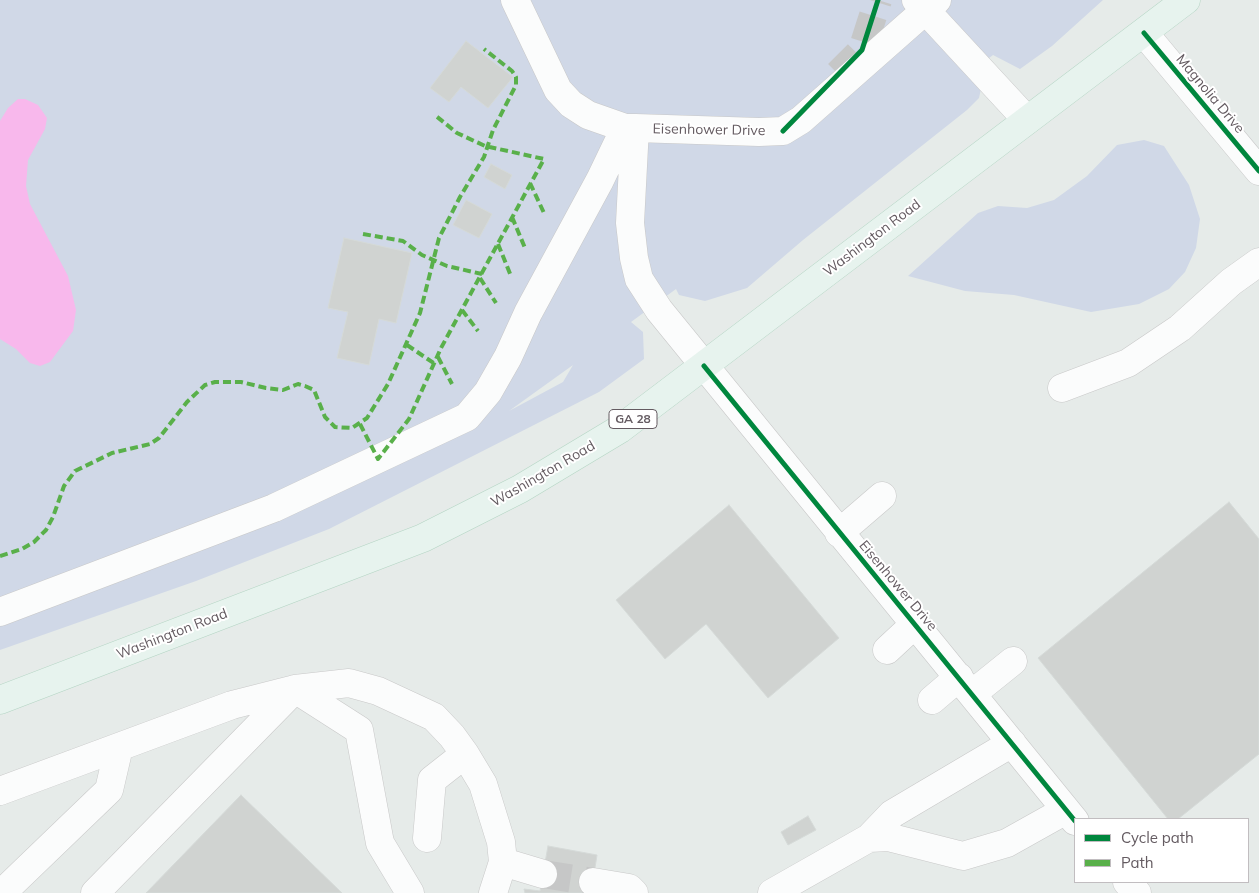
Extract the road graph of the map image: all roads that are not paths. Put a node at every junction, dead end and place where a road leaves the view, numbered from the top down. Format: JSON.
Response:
{"nodes":[{"id":1,"x":514,"y":0,"type":"edge"},
{"id":2,"x":1186,"y":0,"type":"edge"},
{"id":3,"x":927,"y":3,"type":"edge"},
{"id":4,"x":1144,"y":32,"type":"junction"},
{"id":5,"x":1027,"y":120,"type":"junction"},
{"id":6,"x":630,"y":128,"type":"junction"},
{"id":7,"x":1259,"y":171,"type":"edge"},
{"id":8,"x":1259,"y":262,"type":"edge"},
{"id":9,"x":704,"y":366,"type":"junction"},
{"id":10,"x":1062,"y":388,"type":"dead end"},
{"id":11,"x":882,"y":496,"type":"dead end"},
{"id":12,"x":839,"y":533,"type":"junction"},
{"id":13,"x":0,"y":612,"type":"edge"},
{"id":14,"x":914,"y":624,"type":"junction"},
{"id":15,"x":887,"y":650,"type":"dead end"},
{"id":16,"x":1013,"y":661,"type":"dead end"},
{"id":17,"x":965,"y":685,"type":"junction"},
{"id":18,"x":295,"y":689,"type":"junction"},
{"id":19,"x":378,"y":691,"type":"junction"},
{"id":20,"x":0,"y":700,"type":"edge"},
{"id":21,"x":932,"y":700,"type":"dead end"},
{"id":22,"x":359,"y":730,"type":"junction"},
{"id":23,"x":1012,"y":743,"type":"junction"},
{"id":24,"x":119,"y":747,"type":"junction"},
{"id":25,"x":465,"y":754,"type":"junction"},
{"id":26,"x":0,"y":791,"type":"edge"},
{"id":27,"x":1070,"y":815,"type":"edge"},
{"id":28,"x":427,"y":838,"type":"dead end"},
{"id":29,"x":869,"y":838,"type":"junction"},
{"id":30,"x":503,"y":862,"type":"junction"},
{"id":31,"x":543,"y":874,"type":"tunnel mouth"},
{"id":32,"x":593,"y":882,"type":"tunnel mouth"},
{"id":33,"x":1128,"y":883,"type":"edge"},
{"id":34,"x":2,"y":893,"type":"edge"},
{"id":35,"x":95,"y":893,"type":"edge"},
{"id":36,"x":410,"y":893,"type":"edge"},
{"id":37,"x":493,"y":893,"type":"edge"},
{"id":38,"x":634,"y":893,"type":"edge"},
{"id":39,"x":772,"y":893,"type":"edge"},
{"id":40,"x":1137,"y":893,"type":"edge"}],
"edges":[{"from":1,"to":6,"type":"street"},
{"from":2,"to":4,"type":"main road","name":"Washington Road","number":"GA 28"},
{"from":3,"to":5,"type":"street"},
{"from":3,"to":6,"type":"street","name":"Eisenhower Drive"},
{"from":4,"to":5,"type":"main road","name":"Washington Road","number":"GA 28"},
{"from":4,"to":7,"type":"street","name":"Magnolia Drive"},
{"from":5,"to":9,"type":"main road","name":"Washington Road","number":"GA 28"},
{"from":6,"to":9,"type":"street","name":"Eisenhower Drive"},
{"from":6,"to":13,"type":"street"},
{"from":8,"to":10,"type":"street"},
{"from":9,"to":12,"type":"street","name":"Eisenhower Drive"},
{"from":9,"to":20,"type":"main road","name":"Washington Road","number":"GA 28"},
{"from":11,"to":12,"type":"street"},
{"from":12,"to":14,"type":"street","name":"Eisenhower Drive"},
{"from":14,"to":15,"type":"street"},
{"from":14,"to":17,"type":"street","name":"Eisenhower Drive"},
{"from":16,"to":17,"type":"street"},
{"from":17,"to":21,"type":"street"},
{"from":17,"to":23,"type":"street","name":"Eisenhower Drive"},
{"from":18,"to":19,"type":"street"},
{"from":18,"to":22,"type":"street"},
{"from":18,"to":24,"type":"street"},
{"from":18,"to":35,"type":"street"},
{"from":19,"to":22,"type":"street"},
{"from":19,"to":25,"type":"street"},
{"from":22,"to":36,"type":"street"},
{"from":23,"to":27,"type":"street","name":"Eisenhower Drive"},
{"from":23,"to":29,"type":"street"},
{"from":24,"to":26,"type":"street"},
{"from":24,"to":34,"type":"street"},
{"from":25,"to":28,"type":"street"},
{"from":25,"to":30,"type":"street"},
{"from":27,"to":29,"type":"street"},
{"from":29,"to":39,"type":"street"},
{"from":30,"to":31,"type":"street"},
{"from":30,"to":37,"type":"street"},
{"from":32,"to":38,"type":"street"},
{"from":33,"to":40,"type":"street"}]}
